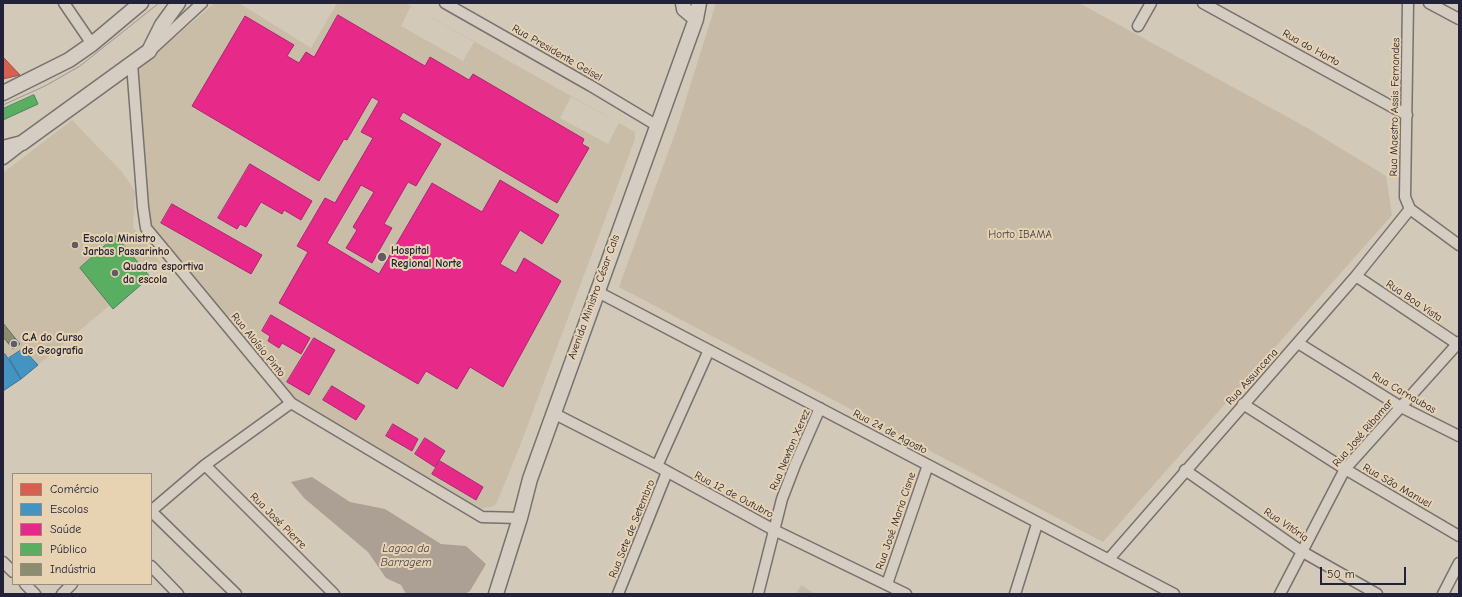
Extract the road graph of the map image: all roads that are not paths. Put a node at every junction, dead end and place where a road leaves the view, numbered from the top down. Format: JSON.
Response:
{"nodes":[{"id":1,"x":64,"y":3,"type":"edge"},
{"id":2,"x":142,"y":3,"type":"edge"},
{"id":3,"x":178,"y":3,"type":"edge"},
{"id":4,"x":202,"y":3,"type":"edge"},
{"id":5,"x":445,"y":3,"type":"edge"},
{"id":6,"x":699,"y":3,"type":"edge"},
{"id":7,"x":1152,"y":3,"type":"edge"},
{"id":8,"x":1203,"y":3,"type":"edge"},
{"id":9,"x":1408,"y":3,"type":"edge"},
{"id":10,"x":1429,"y":3,"type":"edge"},
{"id":11,"x":680,"y":5,"type":"edge"},
{"id":12,"x":696,"y":19,"type":"junction"},
{"id":13,"x":1459,"y":19,"type":"edge"},
{"id":14,"x":1138,"y":26,"type":"dead end"},
{"id":15,"x":92,"y":44,"type":"junction"},
{"id":16,"x":149,"y":51,"type":"junction"},
{"id":17,"x":132,"y":64,"type":"junction"},
{"id":18,"x":3,"y":93,"type":"edge"},
{"id":19,"x":1407,"y":115,"type":"junction"},
{"id":20,"x":656,"y":125,"type":"junction"},
{"id":21,"x":22,"y":143,"type":"junction"},
{"id":22,"x":3,"y":148,"type":"edge"},
{"id":23,"x":3,"y":158,"type":"edge"},
{"id":24,"x":1410,"y":210,"type":"junction"},
{"id":25,"x":1459,"y":245,"type":"edge"},
{"id":26,"x":1356,"y":276,"type":"junction"},
{"id":27,"x":596,"y":291,"type":"junction"},
{"id":28,"x":1298,"y":343,"type":"junction"},
{"id":29,"x":1458,"y":344,"type":"edge"},
{"id":30,"x":709,"y":350,"type":"junction"},
{"id":31,"x":291,"y":403,"type":"junction"},
{"id":32,"x":1243,"y":404,"type":"junction"},
{"id":33,"x":1401,"y":407,"type":"junction"},
{"id":34,"x":820,"y":408,"type":"junction"},
{"id":35,"x":553,"y":412,"type":"junction"},
{"id":36,"x":1459,"y":436,"type":"edge"},
{"id":37,"x":205,"y":465,"type":"junction"},
{"id":38,"x":928,"y":465,"type":"junction"},
{"id":39,"x":657,"y":466,"type":"junction"},
{"id":40,"x":1345,"y":469,"type":"junction"},
{"id":41,"x":1185,"y":470,"type":"junction"},
{"id":42,"x":667,"y":472,"type":"junction"},
{"id":43,"x":152,"y":510,"type":"edge"},
{"id":44,"x":152,"y":512,"type":"edge"},
{"id":45,"x":520,"y":518,"type":"junction"},
{"id":46,"x":1037,"y":524,"type":"junction"},
{"id":47,"x":774,"y":530,"type":"junction"},
{"id":48,"x":1459,"y":536,"type":"edge"},
{"id":49,"x":1301,"y":551,"type":"junction"},
{"id":50,"x":1109,"y":559,"type":"junction"},
{"id":51,"x":3,"y":562,"type":"edge"},
{"id":52,"x":1459,"y":563,"type":"edge"},
{"id":53,"x":152,"y":567,"type":"edge"},
{"id":54,"x":12,"y":571,"type":"edge"},
{"id":55,"x":886,"y":584,"type":"junction"},
{"id":56,"x":26,"y":585,"type":"edge"},
{"id":57,"x":35,"y":594,"type":"edge"},
{"id":58,"x":178,"y":594,"type":"edge"},
{"id":59,"x":236,"y":594,"type":"edge"},
{"id":60,"x":334,"y":594,"type":"edge"},
{"id":61,"x":496,"y":594,"type":"edge"},
{"id":62,"x":618,"y":594,"type":"edge"},
{"id":63,"x":758,"y":594,"type":"edge"},
{"id":64,"x":906,"y":594,"type":"edge"},
{"id":65,"x":1015,"y":594,"type":"edge"},
{"id":66,"x":1174,"y":594,"type":"edge"},
{"id":67,"x":1280,"y":594,"type":"edge"},
{"id":68,"x":1377,"y":594,"type":"edge"},
{"id":69,"x":1443,"y":594,"type":"edge"}],
"edges":[{"from":1,"to":15,"type":"street"},
{"from":2,"to":15,"type":"main road"},
{"from":3,"to":16,"type":"main road"},
{"from":4,"to":16,"type":"street"},
{"from":5,"to":20,"type":"street","name":"Rua Presidente Geisel"},
{"from":6,"to":12,"type":"main road","name":"Avenida Ministro César Cals"},
{"from":7,"to":14,"type":"street"},
{"from":8,"to":19,"type":"street","name":"Rua do Horto"},
{"from":9,"to":19,"type":"street","name":"Rua Maestro Assis Fernandes"},
{"from":10,"to":13,"type":"street"},
{"from":11,"to":12,"type":"main road"},
{"from":12,"to":20,"type":"main road","name":"Avenida Ministro César Cals"},
{"from":15,"to":18,"type":"main road"},
{"from":16,"to":17,"type":"main road"},
{"from":17,"to":21,"type":"main road"},
{"from":17,"to":31,"type":"street","name":"Rua Aloísio Pinto"},
{"from":19,"to":24,"type":"street","name":"Rua Maestro Assis Fernandes"},
{"from":20,"to":27,"type":"main road","name":"Avenida Ministro César Cals"},
{"from":21,"to":22,"type":"main road"},
{"from":21,"to":23,"type":"street"},
{"from":24,"to":25,"type":"street"},
{"from":24,"to":26,"type":"street","name":"Rua Assuncena"},
{"from":26,"to":28,"type":"street","name":"Rua Assuncena"},
{"from":26,"to":29,"type":"street","name":"Rua Boa Vista"},
{"from":27,"to":30,"type":"street","name":"Rua 24 de Agosto"},
{"from":27,"to":35,"type":"main road","name":"Avenida Ministro César Cals"},
{"from":28,"to":32,"type":"street","name":"Rua Assuncena"},
{"from":28,"to":33,"type":"street","name":"Rua Carnaubas"},
{"from":29,"to":33,"type":"street","name":"Rua José Ribamar"},
{"from":30,"to":34,"type":"street","name":"Rua 24 de Agosto"},
{"from":30,"to":39,"type":"street","name":"Rua Sete de Setembro"},
{"from":31,"to":37,"type":"street"},
{"from":31,"to":45,"type":"street","name":"Rua Aloísio Pinto"},
{"from":32,"to":40,"type":"street","name":"Rua São Manuel"},
{"from":32,"to":41,"type":"street","name":"Rua Assuncena"},
{"from":33,"to":36,"type":"street","name":"Rua Carnaubas"},
{"from":33,"to":40,"type":"street","name":"Rua José Ribamar"},
{"from":34,"to":38,"type":"street","name":"Rua 24 de Agosto"},
{"from":34,"to":47,"type":"street","name":"Rua Newton Xerez"},
{"from":35,"to":39,"type":"street","name":"Rua 12 de Outubro"},
{"from":35,"to":45,"type":"main road","name":"Avenida Ministro César Cals"},
{"from":37,"to":43,"type":"street"},
{"from":37,"to":60,"type":"street","name":"Rua José Pierre"},
{"from":38,"to":46,"type":"street","name":"Rua 24 de Agosto"},
{"from":38,"to":55,"type":"street","name":"Rua José Maria Cisne"},
{"from":39,"to":42,"type":"street","name":"Rua 12 de Outubro"},
{"from":40,"to":48,"type":"street","name":"Rua São Manuel"},
{"from":40,"to":49,"type":"street","name":"Rua José Ribamar"},
{"from":41,"to":49,"type":"street","name":"Rua Vitória"},
{"from":41,"to":50,"type":"street","name":"Rua Assuncena"},
{"from":42,"to":47,"type":"street","name":"Rua 12 de Outubro"},
{"from":42,"to":62,"type":"street","name":"Rua Sete de Setembro"},
{"from":44,"to":59,"type":"street"},
{"from":45,"to":61,"type":"main road","name":"Avenida Ministro César Cals"},
{"from":46,"to":50,"type":"street","name":"Rua 24 de Agosto"},
{"from":46,"to":65,"type":"street"},
{"from":47,"to":55,"type":"street","name":"Rua 12 de Outubro"},
{"from":47,"to":63,"type":"street","name":"Rua Newton Xerez"},
{"from":49,"to":67,"type":"street","name":"Rua José Ribamar"},
{"from":49,"to":68,"type":"street","name":"Rua Vitória"},
{"from":50,"to":66,"type":"street","name":"Rua 24 de Agosto"},
{"from":51,"to":54,"type":"street"},
{"from":52,"to":69,"type":"street"},
{"from":53,"to":58,"type":"street"},
{"from":55,"to":64,"type":"street","name":"Rua 12 de Outubro"},
{"from":56,"to":57,"type":"street"}]}
